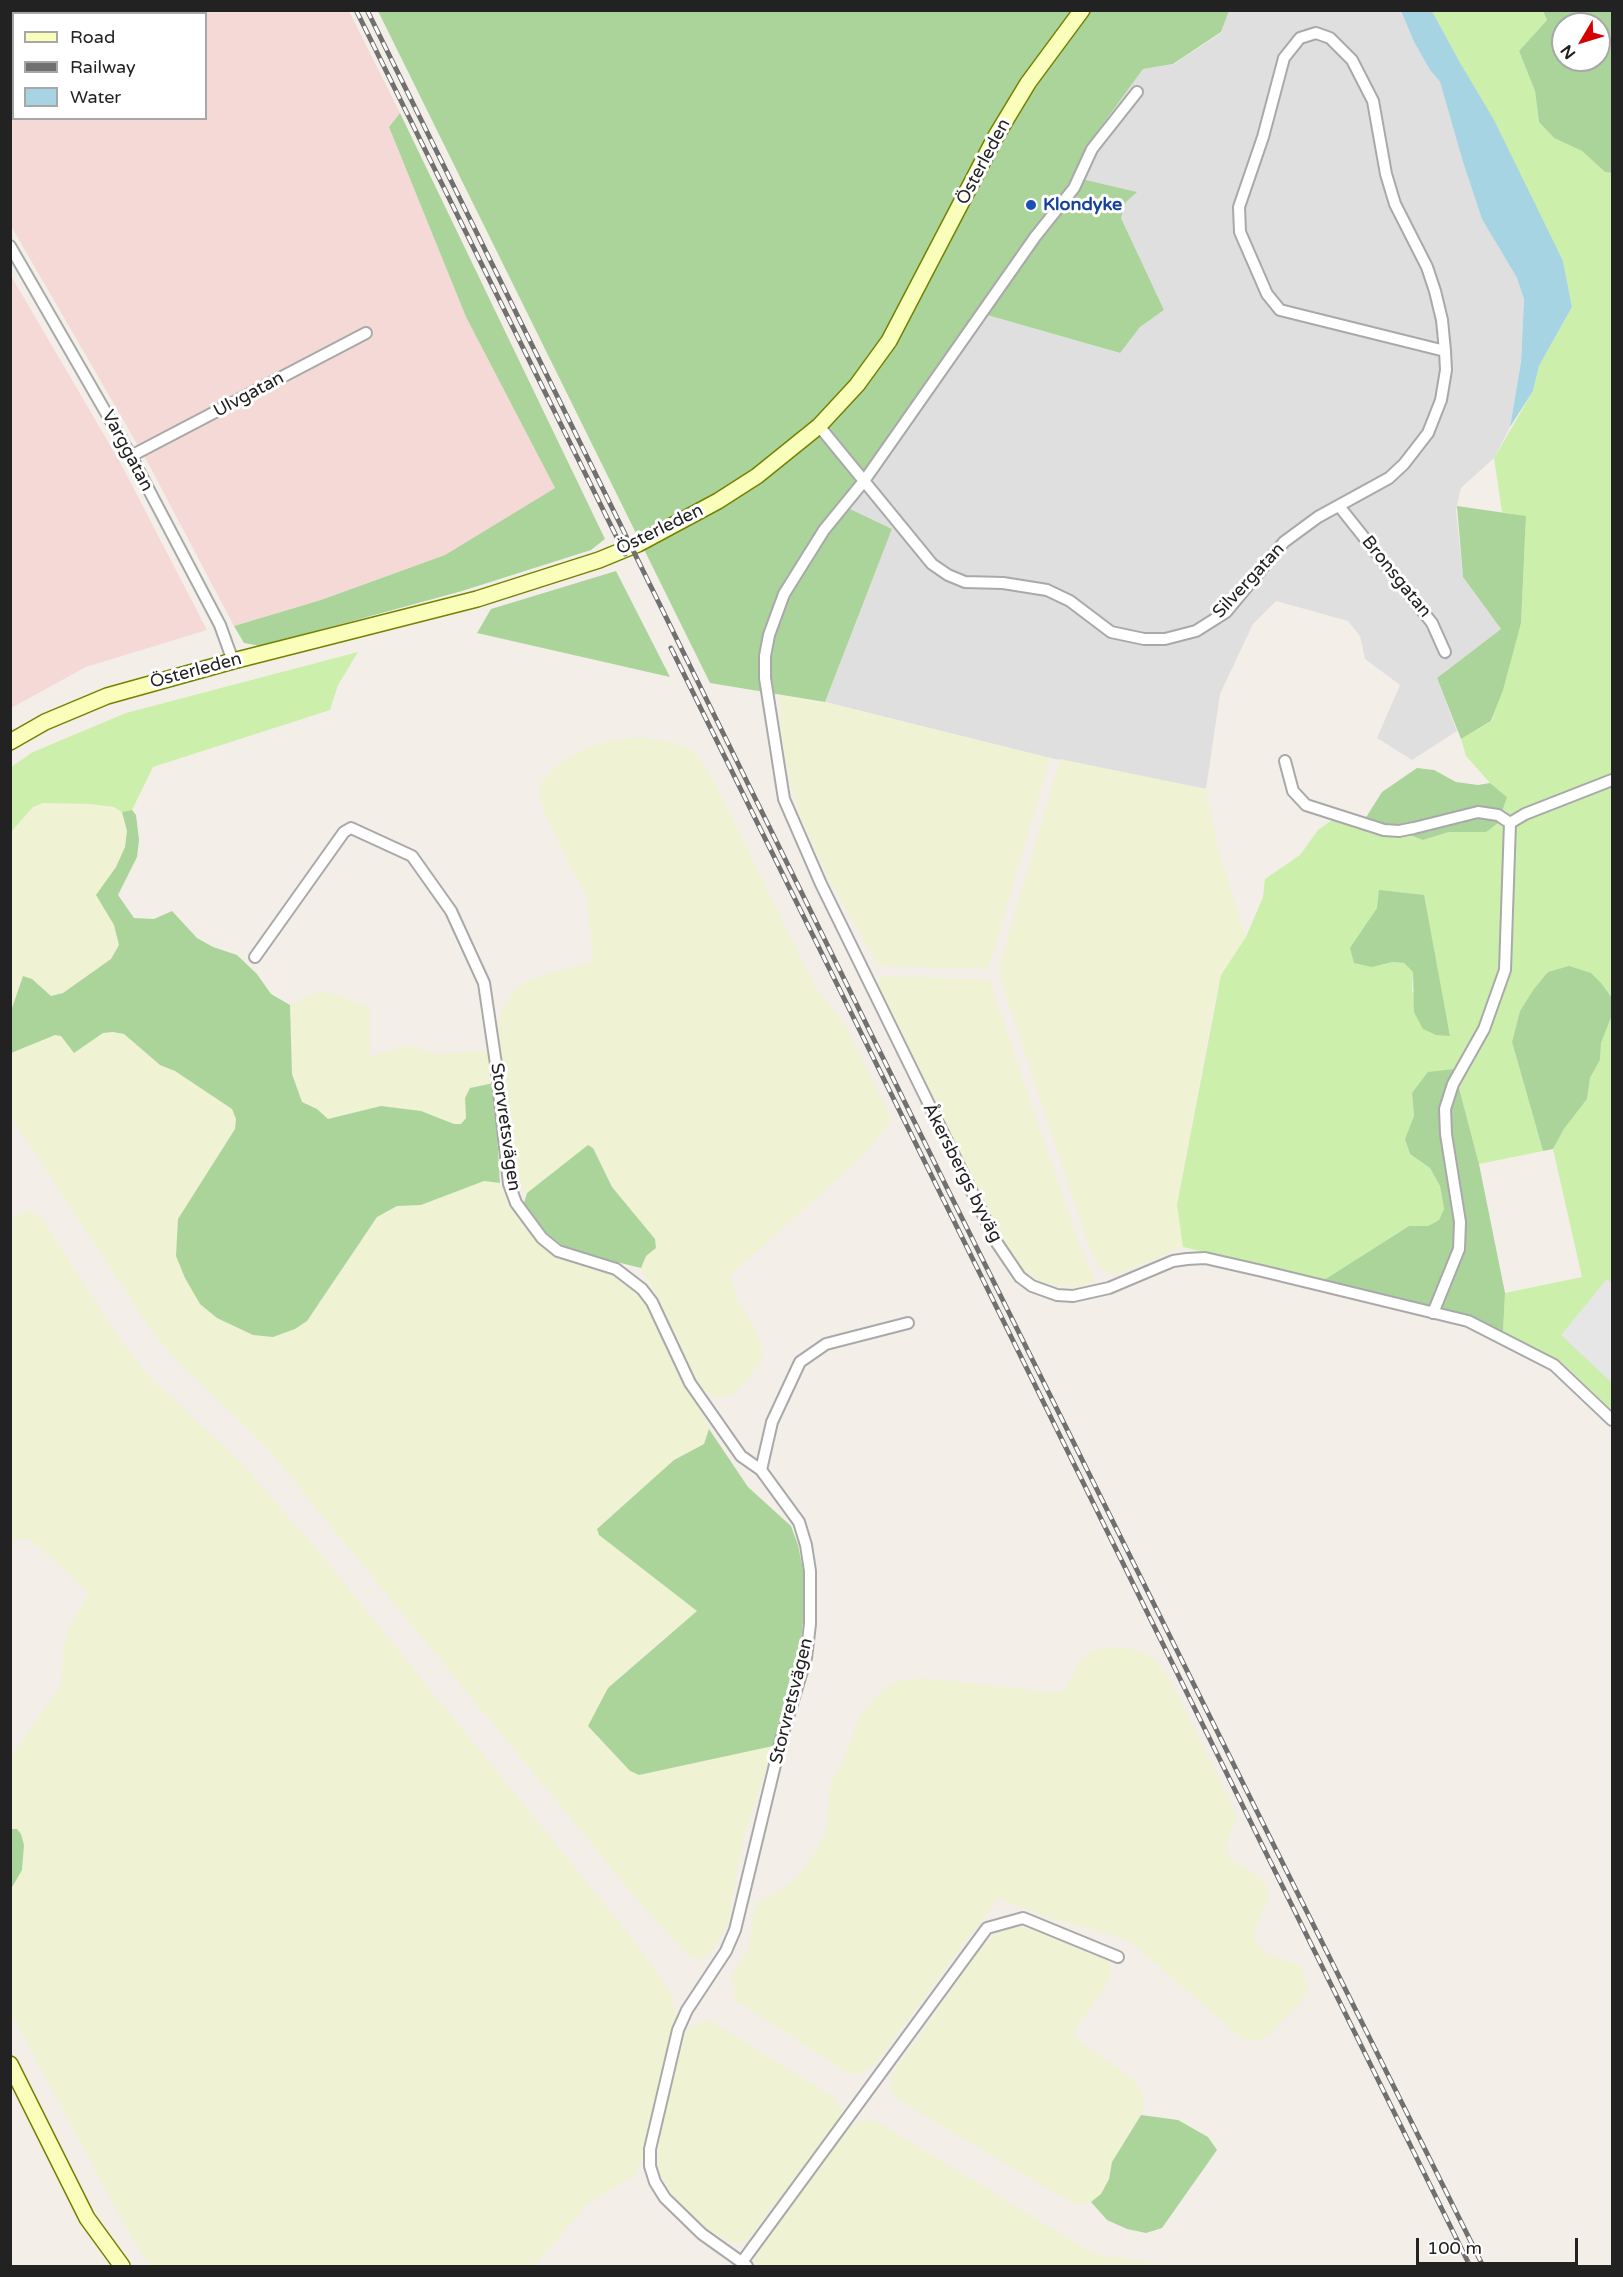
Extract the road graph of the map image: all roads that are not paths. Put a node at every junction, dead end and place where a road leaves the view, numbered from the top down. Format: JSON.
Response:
{"nodes":[{"id":1,"x":1082,"y":10,"type":"edge"},
{"id":2,"x":1137,"y":92,"type":"dead end"},
{"id":3,"x":10,"y":246,"type":"edge"},
{"id":4,"x":366,"y":333,"type":"dead end"},
{"id":5,"x":1445,"y":351,"type":"junction"},
{"id":6,"x":819,"y":426,"type":"junction"},
{"id":7,"x":131,"y":456,"type":"junction"},
{"id":8,"x":864,"y":481,"type":"junction"},
{"id":9,"x":1339,"y":506,"type":"junction"},
{"id":10,"x":1445,"y":652,"type":"dead end"},
{"id":11,"x":233,"y":661,"type":"junction"},
{"id":12,"x":10,"y":742,"type":"edge"},
{"id":13,"x":1285,"y":761,"type":"dead end"},
{"id":14,"x":1612,"y":780,"type":"edge"},
{"id":15,"x":1510,"y":823,"type":"junction"},
{"id":16,"x":255,"y":957,"type":"dead end"},
{"id":17,"x":1433,"y":1313,"type":"junction"},
{"id":18,"x":908,"y":1323,"type":"dead end"},
{"id":19,"x":1612,"y":1420,"type":"edge"},
{"id":20,"x":761,"y":1470,"type":"junction"},
{"id":21,"x":1118,"y":1957,"type":"dead end"},
{"id":22,"x":10,"y":2064,"type":"edge"},
{"id":23,"x":745,"y":2264,"type":"edge"},
{"id":24,"x":122,"y":2266,"type":"edge"}],
"edges":[{"from":1,"to":6,"type":"street","name":"Österleden"},
{"from":2,"to":8,"type":"street","name":"Åkersbergs byväg"},
{"from":3,"to":7,"type":"street","name":"Varggatan"},
{"from":4,"to":7,"type":"street","name":"Ulvgatan"},
{"from":5,"to":5,"type":"street","name":"Silvergatan"},
{"from":5,"to":9,"type":"street","name":"Silvergatan"},
{"from":6,"to":8,"type":"street","name":"Silvergatan"},
{"from":6,"to":11,"type":"street","name":"Österleden"},
{"from":7,"to":11,"type":"street","name":"Varggatan"},
{"from":8,"to":9,"type":"street","name":"Silvergatan"},
{"from":8,"to":17,"type":"street","name":"Åkersbergs byväg"},
{"from":9,"to":10,"type":"street","name":"Bronsgatan"},
{"from":11,"to":12,"type":"street","name":"Österleden"},
{"from":13,"to":15,"type":"street"},
{"from":14,"to":15,"type":"street"},
{"from":15,"to":17,"type":"street"},
{"from":16,"to":20,"type":"street","name":"Storvretsvägen"},
{"from":17,"to":19,"type":"street","name":"Åkersbergs byväg"},
{"from":18,"to":20,"type":"street"},
{"from":20,"to":23,"type":"street","name":"Storvretsvägen"},
{"from":21,"to":23,"type":"street"},
{"from":22,"to":24,"type":"street"}]}
